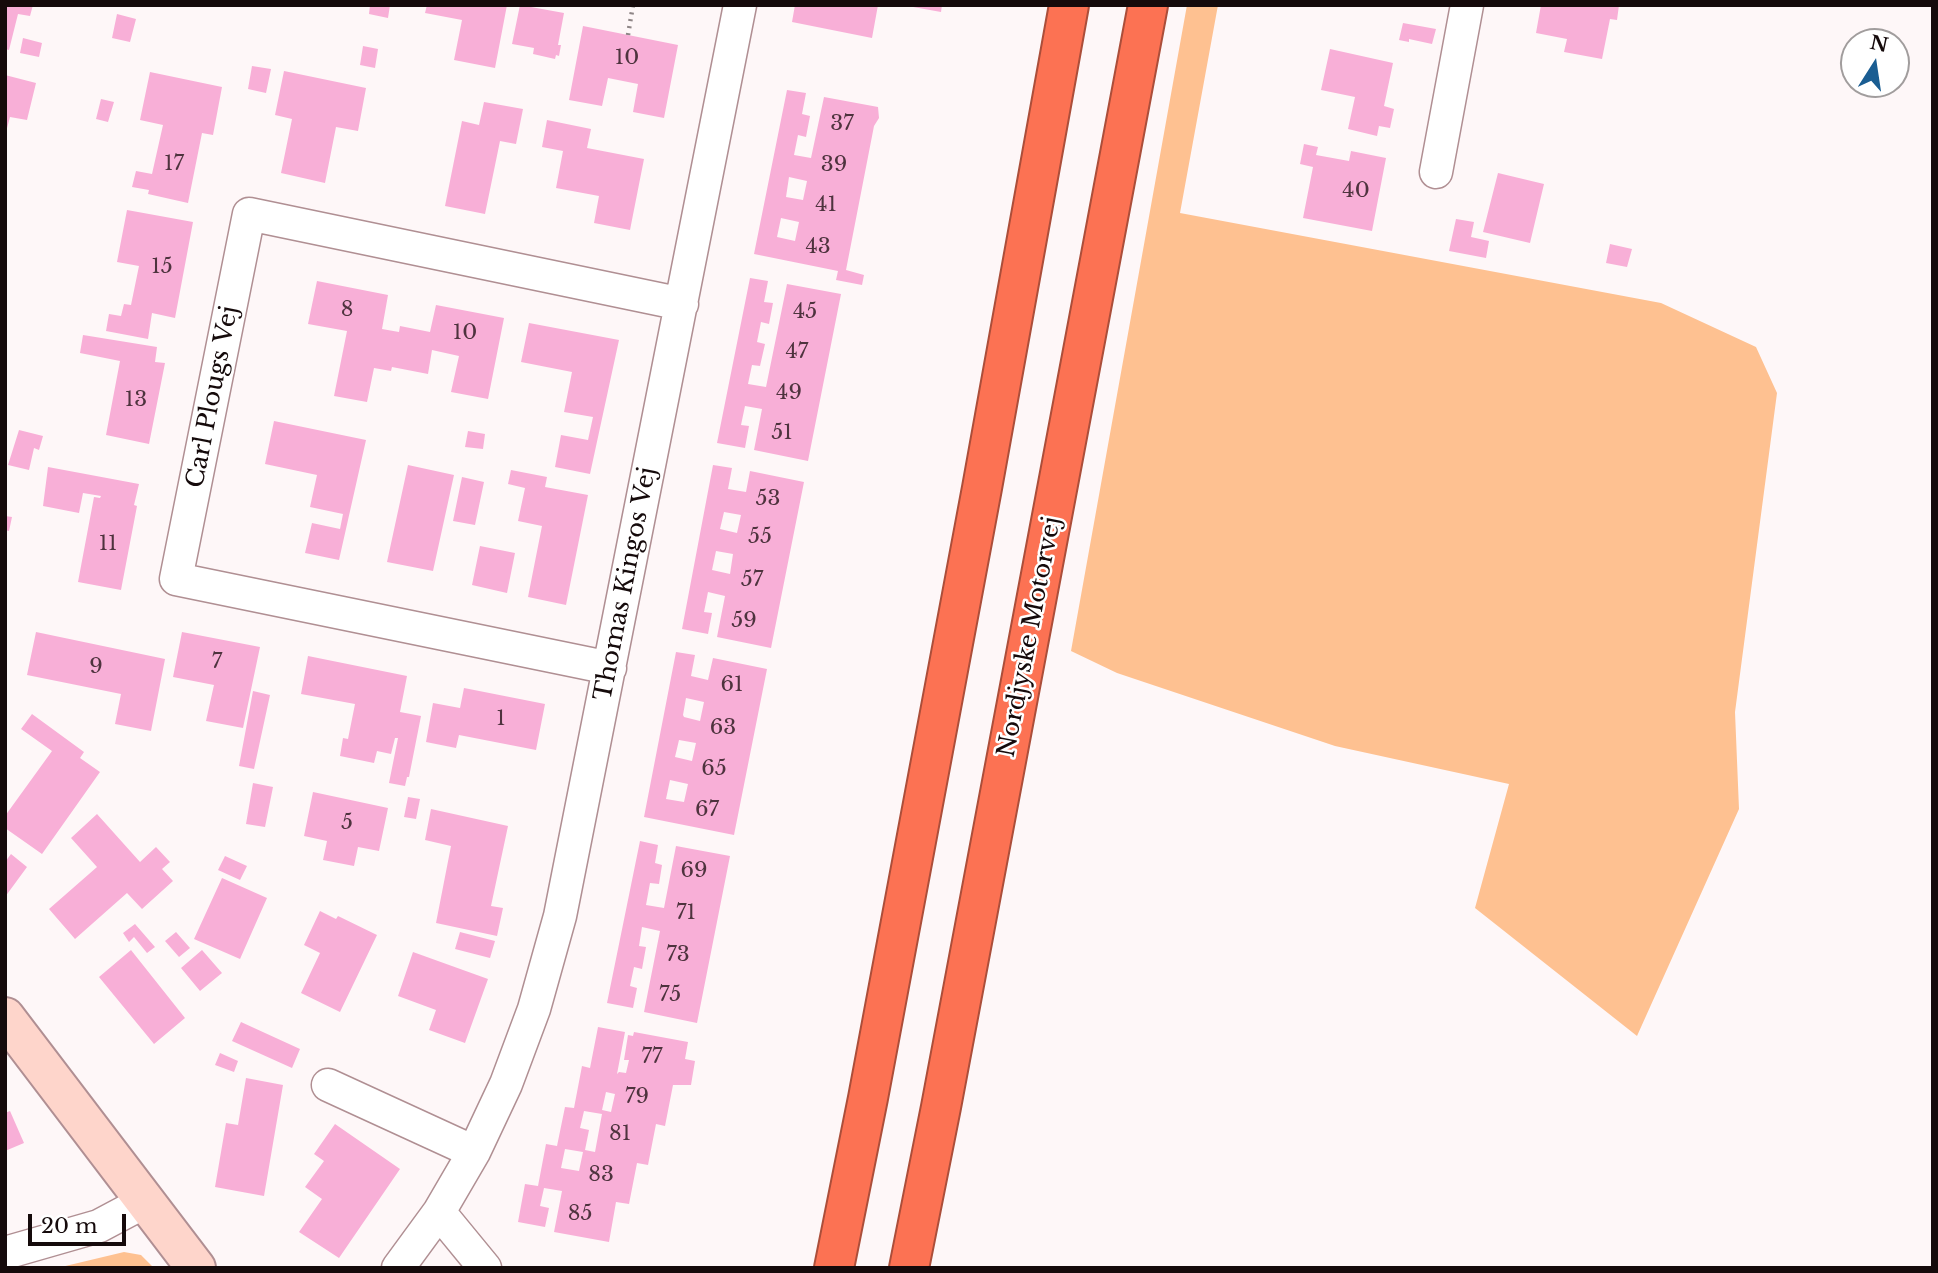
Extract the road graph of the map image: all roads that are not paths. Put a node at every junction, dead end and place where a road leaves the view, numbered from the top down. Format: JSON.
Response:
{"nodes":[{"id":1,"x":1069,"y":5,"type":"edge"},
{"id":2,"x":1148,"y":5,"type":"edge"},
{"id":3,"x":1468,"y":5,"type":"edge"},
{"id":4,"x":736,"y":6,"type":"edge"},
{"id":5,"x":1436,"y":172,"type":"dead end"},
{"id":6,"x":682,"y":304,"type":"junction"},
{"id":7,"x":610,"y":668,"type":"junction"},
{"id":8,"x":5,"y":1017,"type":"edge"},
{"id":9,"x":328,"y":1085,"type":"dead end"},
{"id":10,"x":474,"y":1152,"type":"junction"},
{"id":11,"x":146,"y":1200,"type":"junction"},
{"id":12,"x":439,"y":1212,"type":"junction"},
{"id":13,"x":5,"y":1253,"type":"edge"},
{"id":14,"x":196,"y":1268,"type":"edge"},
{"id":15,"x":398,"y":1268,"type":"edge"},
{"id":16,"x":485,"y":1268,"type":"edge"},
{"id":17,"x":834,"y":1268,"type":"edge"},
{"id":18,"x":909,"y":1268,"type":"edge"}],
"edges":[{"from":1,"to":17,"type":"highway"},
{"from":2,"to":18,"type":"highway","name":"Nordjyske Motorvej"},
{"from":3,"to":5,"type":"street"},
{"from":4,"to":6,"type":"street","name":"Thomas Kingos Vej"},
{"from":6,"to":7,"type":"street","name":"Thomas Kingos Vej"},
{"from":6,"to":7,"type":"street","name":"Carl Plougs Vej"},
{"from":7,"to":10,"type":"street","name":"Thomas Kingos Vej"},
{"from":8,"to":11,"type":"street"},
{"from":9,"to":10,"type":"street"},
{"from":10,"to":12,"type":"street","name":"Thomas Kingos Vej"},
{"from":11,"to":13,"type":"street"},
{"from":11,"to":14,"type":"street"},
{"from":12,"to":15,"type":"street","name":"Thomas Kingos Vej"},
{"from":12,"to":16,"type":"street"}]}
